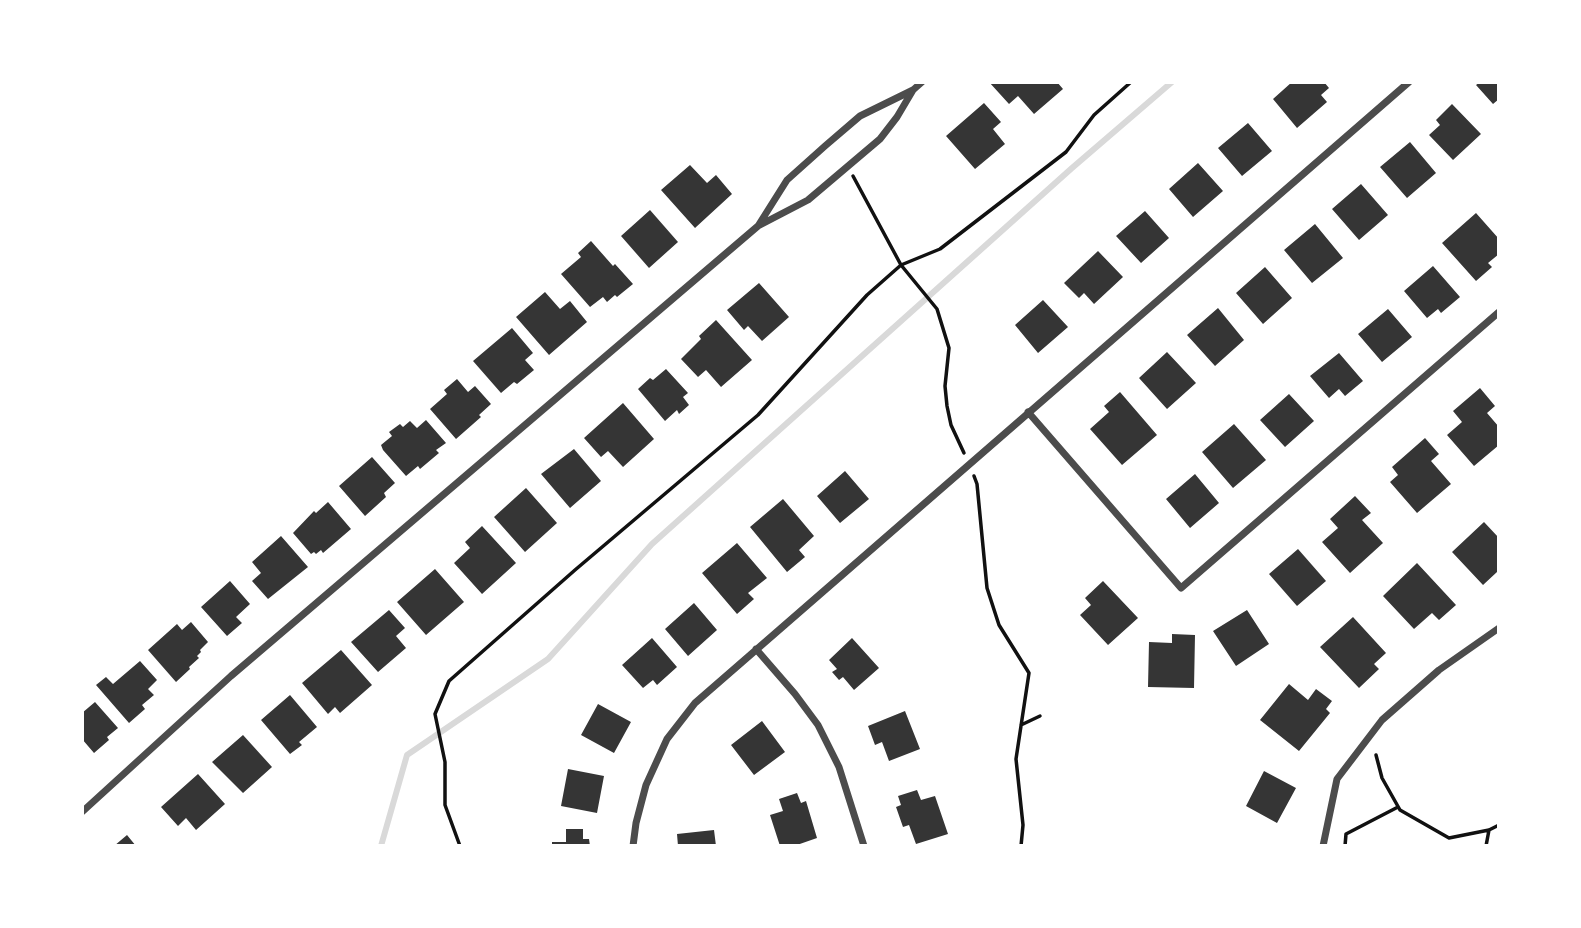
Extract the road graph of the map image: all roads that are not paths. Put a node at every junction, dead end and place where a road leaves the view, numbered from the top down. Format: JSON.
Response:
{"nodes":[{"id":1,"x":922,"y":82,"type":"edge"},
{"id":2,"x":1409,"y":82,"type":"edge"},
{"id":3,"x":913,"y":90,"type":"junction"},
{"id":4,"x":758,"y":226,"type":"junction"},
{"id":5,"x":1499,"y":312,"type":"edge"},
{"id":6,"x":1028,"y":412,"type":"junction"},
{"id":7,"x":1499,"y":628,"type":"edge"},
{"id":8,"x":756,"y":649,"type":"junction"},
{"id":9,"x":82,"y":812,"type":"edge"},
{"id":10,"x":633,"y":846,"type":"edge"},
{"id":11,"x":864,"y":846,"type":"edge"},
{"id":12,"x":1323,"y":846,"type":"edge"}],
"edges":[{"from":1,"to":3,"type":"street"},
{"from":2,"to":6,"type":"street"},
{"from":3,"to":4,"type":"street"},
{"from":3,"to":4,"type":"street"},
{"from":4,"to":9,"type":"street"},
{"from":5,"to":6,"type":"street"},
{"from":6,"to":8,"type":"street"},
{"from":7,"to":12,"type":"street"},
{"from":8,"to":10,"type":"street"},
{"from":8,"to":11,"type":"street"}]}
